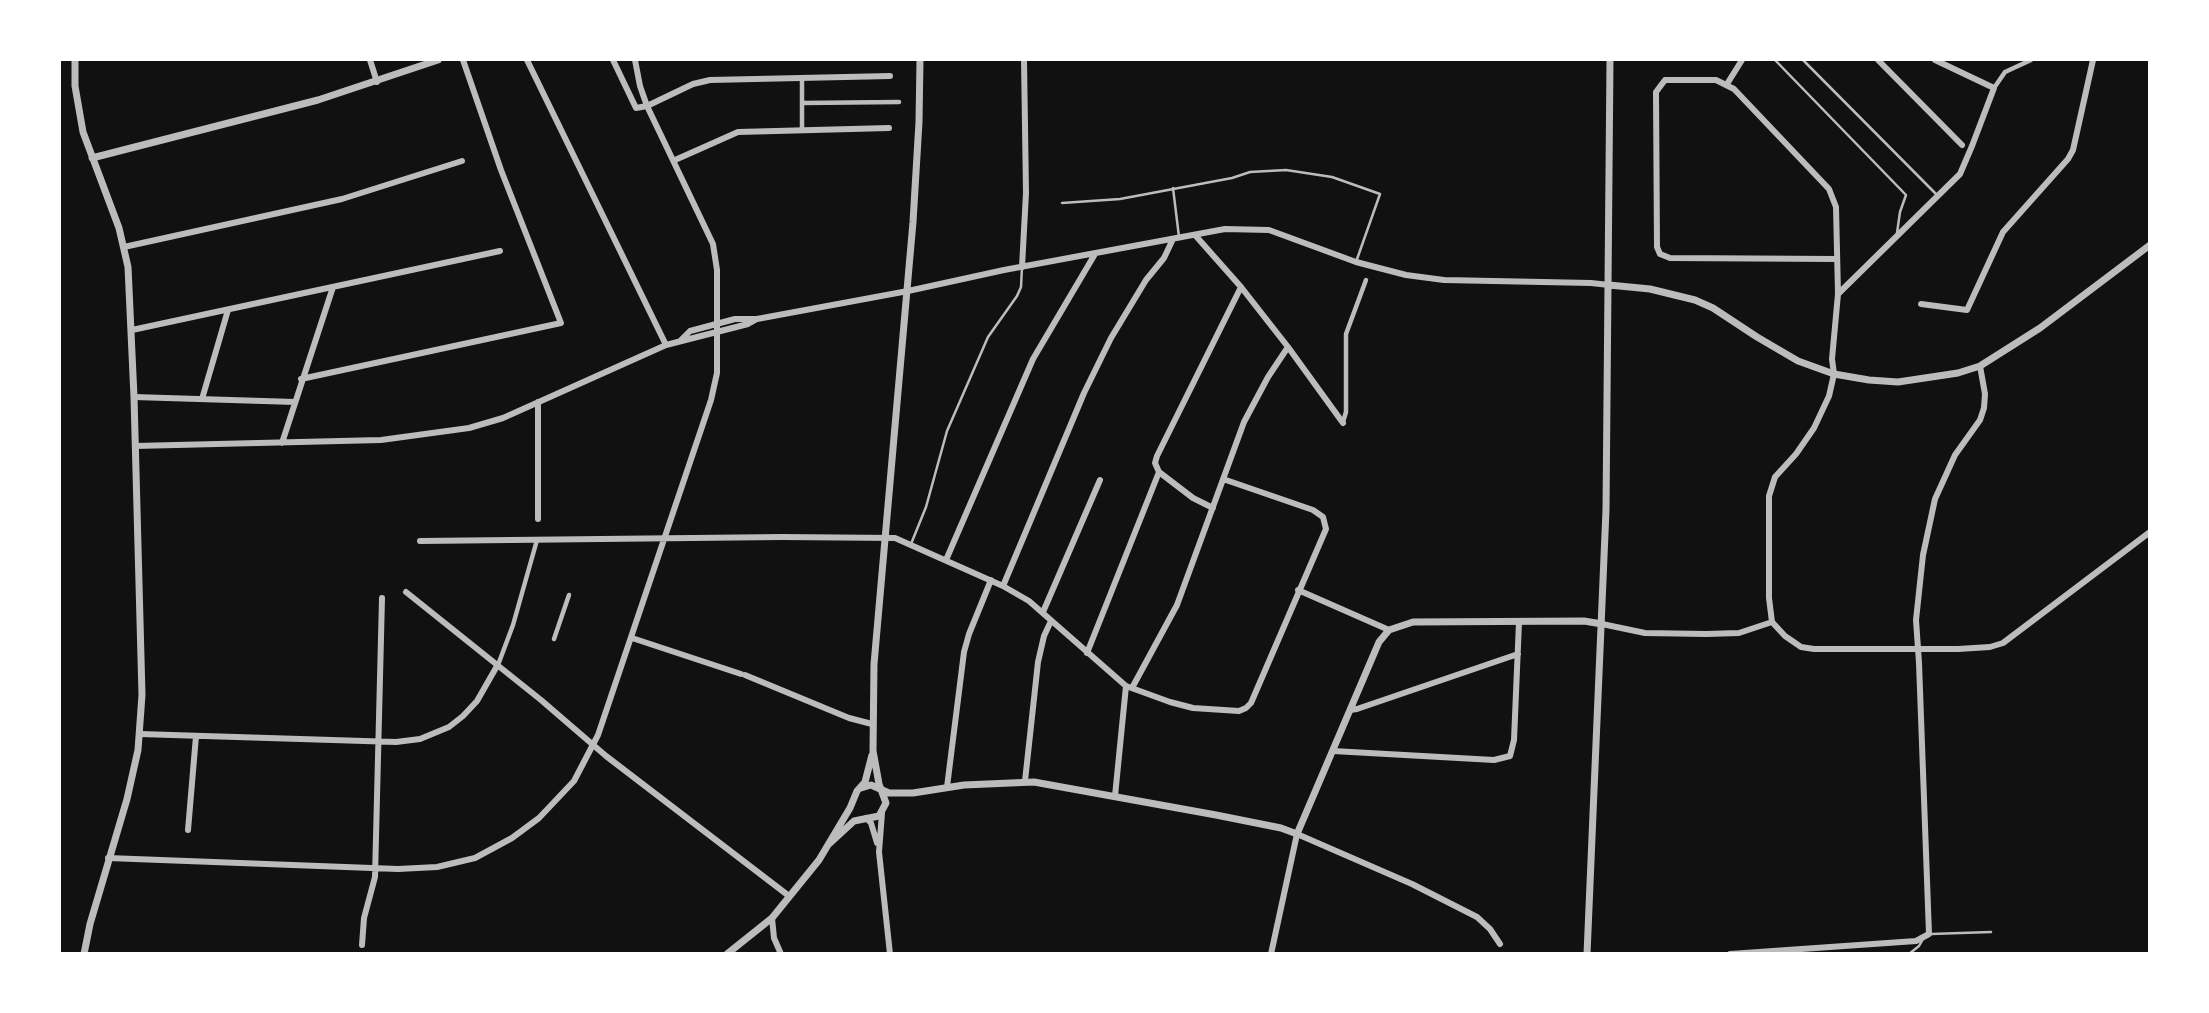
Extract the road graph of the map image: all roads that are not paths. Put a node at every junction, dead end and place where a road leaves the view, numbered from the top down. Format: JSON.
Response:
{"nodes":[{"id":1,"x":75,"y":60,"type":"edge"},
{"id":2,"x":370,"y":60,"type":"edge"},
{"id":3,"x":438,"y":60,"type":"edge"},
{"id":4,"x":463,"y":60,"type":"edge"},
{"id":5,"x":527,"y":60,"type":"edge"},
{"id":6,"x":613,"y":60,"type":"edge"},
{"id":7,"x":635,"y":60,"type":"edge"},
{"id":8,"x":920,"y":60,"type":"edge"},
{"id":9,"x":1024,"y":60,"type":"edge"},
{"id":10,"x":1610,"y":60,"type":"edge"},
{"id":11,"x":1742,"y":60,"type":"edge"},
{"id":12,"x":1775,"y":60,"type":"edge"},
{"id":13,"x":1803,"y":60,"type":"edge"},
{"id":14,"x":1878,"y":60,"type":"edge"},
{"id":15,"x":1935,"y":60,"type":"edge"},
{"id":16,"x":2031,"y":60,"type":"edge"},
{"id":17,"x":2093,"y":60,"type":"edge"},
{"id":18,"x":428,"y":62,"type":"edge"},
{"id":19,"x":890,"y":76,"type":"dead end"},
{"id":20,"x":802,"y":78,"type":"junction"},
{"id":21,"x":377,"y":82,"type":"junction"},
{"id":22,"x":1727,"y":84,"type":"junction"},
{"id":23,"x":1994,"y":88,"type":"junction"},
{"id":24,"x":899,"y":102,"type":"dead end"},
{"id":25,"x":802,"y":103,"type":"junction"},
{"id":26,"x":647,"y":106,"type":"junction"},
{"id":27,"x":889,"y":128,"type":"dead end"},
{"id":28,"x":802,"y":130,"type":"junction"},
{"id":29,"x":1962,"y":145,"type":"dead end"},
{"id":30,"x":92,"y":158,"type":"junction"},
{"id":31,"x":675,"y":160,"type":"junction"},
{"id":32,"x":462,"y":161,"type":"dead end"},
{"id":33,"x":1173,"y":188,"type":"junction"},
{"id":34,"x":1938,"y":196,"type":"junction"},
{"id":35,"x":1062,"y":203,"type":"dead end"},
{"id":36,"x":1195,"y":234,"type":"junction"},
{"id":37,"x":1897,"y":236,"type":"junction"},
{"id":38,"x":1176,"y":238,"type":"junction"},
{"id":39,"x":2150,"y":245,"type":"edge"},
{"id":40,"x":124,"y":247,"type":"junction"},
{"id":41,"x":500,"y":251,"type":"dead end"},
{"id":42,"x":1096,"y":254,"type":"junction"},
{"id":43,"x":1836,"y":260,"type":"junction"},
{"id":44,"x":1356,"y":262,"type":"junction"},
{"id":45,"x":1022,"y":267,"type":"junction"},
{"id":46,"x":1366,"y":280,"type":"dead end"},
{"id":47,"x":1609,"y":285,"type":"junction"},
{"id":48,"x":333,"y":287,"type":"junction"},
{"id":49,"x":1241,"y":287,"type":"junction"},
{"id":50,"x":908,"y":291,"type":"junction"},
{"id":51,"x":1838,"y":294,"type":"junction"},
{"id":52,"x":1921,"y":304,"type":"dead end"},
{"id":53,"x":228,"y":310,"type":"junction"},
{"id":54,"x":757,"y":318,"type":"junction"},
{"id":55,"x":719,"y":323,"type":"junction"},
{"id":56,"x":132,"y":330,"type":"junction"},
{"id":57,"x":719,"y":331,"type":"junction"},
{"id":58,"x":681,"y":340,"type":"junction"},
{"id":59,"x":666,"y":345,"type":"junction"},
{"id":60,"x":1288,"y":346,"type":"junction"},
{"id":61,"x":1980,"y":366,"type":"junction"},
{"id":62,"x":1834,"y":374,"type":"junction"},
{"id":63,"x":301,"y":379,"type":"junction"},
{"id":64,"x":134,"y":397,"type":"junction"},
{"id":65,"x":202,"y":399,"type":"junction"},
{"id":66,"x":295,"y":402,"type":"junction"},
{"id":67,"x":538,"y":402,"type":"junction"},
{"id":68,"x":1343,"y":423,"type":"joint"},
{"id":69,"x":282,"y":443,"type":"junction"},
{"id":70,"x":135,"y":446,"type":"junction"},
{"id":71,"x":1159,"y":472,"type":"junction"},
{"id":72,"x":1223,"y":479,"type":"junction"},
{"id":73,"x":1100,"y":480,"type":"dead end"},
{"id":74,"x":1213,"y":508,"type":"junction"},
{"id":75,"x":538,"y":519,"type":"dead end"},
{"id":76,"x":2150,"y":531,"type":"edge"},
{"id":77,"x":665,"y":538,"type":"junction"},
{"id":78,"x":885,"y":538,"type":"junction"},
{"id":79,"x":537,"y":540,"type":"junction"},
{"id":80,"x":420,"y":541,"type":"dead end"},
{"id":81,"x":911,"y":544,"type":"junction"},
{"id":82,"x":946,"y":560,"type":"junction"},
{"id":83,"x":991,"y":580,"type":"junction"},
{"id":84,"x":1003,"y":586,"type":"junction"},
{"id":85,"x":1298,"y":590,"type":"junction"},
{"id":86,"x":405,"y":592,"type":"dead end"},
{"id":87,"x":569,"y":595,"type":"dead end"},
{"id":88,"x":382,"y":598,"type":"dead end"},
{"id":89,"x":1043,"y":612,"type":"junction"},
{"id":90,"x":1051,"y":621,"type":"junction"},
{"id":91,"x":1519,"y":622,"type":"junction"},
{"id":92,"x":1772,"y":622,"type":"junction"},
{"id":93,"x":1602,"y":624,"type":"junction"},
{"id":94,"x":1389,"y":631,"type":"junction"},
{"id":95,"x":632,"y":638,"type":"junction"},
{"id":96,"x":555,"y":639,"type":"dead end"},
{"id":97,"x":1917,"y":650,"type":"junction"},
{"id":98,"x":1087,"y":653,"type":"junction"},
{"id":99,"x":1518,"y":654,"type":"junction"},
{"id":100,"x":498,"y":666,"type":"junction"},
{"id":101,"x":1129,"y":687,"type":"junction"},
{"id":102,"x":1350,"y":710,"type":"junction"},
{"id":103,"x":872,"y":724,"type":"junction"},
{"id":104,"x":140,"y":734,"type":"junction"},
{"id":105,"x":196,"y":736,"type":"junction"},
{"id":106,"x":379,"y":742,"type":"junction"},
{"id":107,"x":594,"y":745,"type":"junction"},
{"id":108,"x":873,"y":751,"type":"junction"},
{"id":109,"x":1333,"y":751,"type":"junction"},
{"id":110,"x":1026,"y":782,"type":"junction"},
{"id":111,"x":947,"y":787,"type":"junction"},
{"id":112,"x":861,"y":788,"type":"junction"},
{"id":113,"x":882,"y":791,"type":"junction"},
{"id":114,"x":914,"y":793,"type":"junction"},
{"id":115,"x":1115,"y":796,"type":"junction"},
{"id":116,"x":853,"y":802,"type":"junction"},
{"id":117,"x":884,"y":810,"type":"junction"},
{"id":118,"x":866,"y":818,"type":"junction"},
{"id":119,"x":188,"y":830,"type":"dead end"},
{"id":120,"x":1297,"y":834,"type":"junction"},
{"id":121,"x":830,"y":845,"type":"junction"},
{"id":122,"x":879,"y":852,"type":"junction"},
{"id":123,"x":108,"y":858,"type":"junction"},
{"id":124,"x":375,"y":868,"type":"junction"},
{"id":125,"x":789,"y":896,"type":"junction"},
{"id":126,"x":772,"y":918,"type":"junction"},
{"id":127,"x":1991,"y":932,"type":"dead end"},
{"id":128,"x":1926,"y":937,"type":"junction"},
{"id":129,"x":1500,"y":944,"type":"dead end"},
{"id":130,"x":362,"y":945,"type":"dead end"},
{"id":131,"x":84,"y":954,"type":"edge"},
{"id":132,"x":727,"y":954,"type":"edge"},
{"id":133,"x":781,"y":954,"type":"edge"},
{"id":134,"x":890,"y":954,"type":"edge"},
{"id":135,"x":1271,"y":954,"type":"edge"},
{"id":136,"x":1587,"y":954,"type":"edge"},
{"id":137,"x":1730,"y":954,"type":"edge"},
{"id":138,"x":1909,"y":954,"type":"edge"}],
"edges":[{"from":1,"to":30,"type":"street"},
{"from":2,"to":21,"type":"street"},
{"from":3,"to":18,"type":"street"},
{"from":4,"to":63,"type":"street"},
{"from":5,"to":59,"type":"street"},
{"from":6,"to":26,"type":"street"},
{"from":7,"to":26,"type":"street"},
{"from":8,"to":50,"type":"street"},
{"from":9,"to":45,"type":"street"},
{"from":10,"to":47,"type":"street"},
{"from":11,"to":22,"type":"street"},
{"from":12,"to":37,"type":"lane"},
{"from":13,"to":34,"type":"lane"},
{"from":14,"to":29,"type":"street"},
{"from":15,"to":23,"type":"street"},
{"from":16,"to":23,"type":"street"},
{"from":17,"to":52,"type":"street"},
{"from":18,"to":21,"type":"street"},
{"from":19,"to":20,"type":"street"},
{"from":20,"to":25,"type":"street"},
{"from":20,"to":26,"type":"street"},
{"from":21,"to":30,"type":"street"},
{"from":22,"to":43,"type":"street"},
{"from":22,"to":43,"type":"street"},
{"from":23,"to":34,"type":"street"},
{"from":24,"to":25,"type":"street"},
{"from":25,"to":28,"type":"street"},
{"from":26,"to":31,"type":"street"},
{"from":27,"to":28,"type":"street"},
{"from":28,"to":31,"type":"street"},
{"from":30,"to":40,"type":"street"},
{"from":31,"to":55,"type":"street"},
{"from":32,"to":40,"type":"street"},
{"from":33,"to":35,"type":"lane"},
{"from":33,"to":38,"type":"lane"},
{"from":33,"to":44,"type":"lane"},
{"from":34,"to":37,"type":"street"},
{"from":36,"to":38,"type":"street"},
{"from":36,"to":44,"type":"street"},
{"from":36,"to":49,"type":"street"},
{"from":37,"to":51,"type":"street"},
{"from":38,"to":42,"type":"street"},
{"from":38,"to":84,"type":"street"},
{"from":39,"to":61,"type":"street"},
{"from":40,"to":56,"type":"street"},
{"from":41,"to":48,"type":"street"},
{"from":42,"to":45,"type":"street"},
{"from":42,"to":82,"type":"street"},
{"from":43,"to":51,"type":"street"},
{"from":44,"to":47,"type":"street"},
{"from":45,"to":50,"type":"street"},
{"from":45,"to":81,"type":"lane"},
{"from":46,"to":68,"type":"street"},
{"from":47,"to":62,"type":"street"},
{"from":47,"to":93,"type":"street"},
{"from":48,"to":53,"type":"street"},
{"from":48,"to":63,"type":"street"},
{"from":49,"to":60,"type":"street"},
{"from":49,"to":71,"type":"street"},
{"from":50,"to":54,"type":"street"},
{"from":50,"to":78,"type":"street"},
{"from":51,"to":62,"type":"street"},
{"from":53,"to":56,"type":"street"},
{"from":53,"to":65,"type":"street"},
{"from":54,"to":55,"type":"street"},
{"from":54,"to":57,"type":"street"},
{"from":55,"to":57,"type":"street"},
{"from":55,"to":58,"type":"street"},
{"from":56,"to":64,"type":"street"},
{"from":57,"to":58,"type":"street"},
{"from":57,"to":77,"type":"street"},
{"from":58,"to":59,"type":"street"},
{"from":59,"to":67,"type":"street"},
{"from":60,"to":68,"type":"street"},
{"from":60,"to":72,"type":"street"},
{"from":61,"to":62,"type":"street"},
{"from":61,"to":97,"type":"street"},
{"from":62,"to":92,"type":"street"},
{"from":63,"to":66,"type":"street"},
{"from":64,"to":65,"type":"street"},
{"from":64,"to":70,"type":"street"},
{"from":65,"to":66,"type":"street"},
{"from":66,"to":69,"type":"street"},
{"from":67,"to":69,"type":"street"},
{"from":67,"to":75,"type":"street"},
{"from":69,"to":70,"type":"street"},
{"from":70,"to":104,"type":"street"},
{"from":71,"to":74,"type":"street"},
{"from":71,"to":98,"type":"street"},
{"from":72,"to":74,"type":"street"},
{"from":72,"to":85,"type":"street"},
{"from":73,"to":89,"type":"street"},
{"from":74,"to":101,"type":"street"},
{"from":76,"to":97,"type":"street"},
{"from":77,"to":78,"type":"street"},
{"from":77,"to":79,"type":"street"},
{"from":77,"to":95,"type":"street"},
{"from":78,"to":81,"type":"street"},
{"from":78,"to":103,"type":"street"},
{"from":79,"to":80,"type":"street"},
{"from":79,"to":100,"type":"street"},
{"from":81,"to":82,"type":"street"},
{"from":82,"to":83,"type":"street"},
{"from":83,"to":84,"type":"street"},
{"from":83,"to":111,"type":"street"},
{"from":84,"to":89,"type":"street"},
{"from":85,"to":94,"type":"street"},
{"from":85,"to":101,"type":"street"},
{"from":86,"to":100,"type":"street"},
{"from":87,"to":96,"type":"street"},
{"from":88,"to":106,"type":"street"},
{"from":89,"to":90,"type":"street"},
{"from":90,"to":98,"type":"street"},
{"from":90,"to":110,"type":"street"},
{"from":91,"to":93,"type":"street"},
{"from":91,"to":94,"type":"street"},
{"from":91,"to":99,"type":"street"},
{"from":92,"to":93,"type":"street"},
{"from":92,"to":97,"type":"street"},
{"from":93,"to":136,"type":"street"},
{"from":94,"to":102,"type":"street"},
{"from":95,"to":103,"type":"street"},
{"from":95,"to":107,"type":"street"},
{"from":97,"to":128,"type":"street"},
{"from":98,"to":101,"type":"street"},
{"from":99,"to":102,"type":"street"},
{"from":99,"to":109,"type":"street"},
{"from":100,"to":106,"type":"street"},
{"from":100,"to":107,"type":"street"},
{"from":101,"to":115,"type":"street"},
{"from":102,"to":109,"type":"street"},
{"from":103,"to":108,"type":"street"},
{"from":104,"to":105,"type":"street"},
{"from":104,"to":123,"type":"street"},
{"from":105,"to":106,"type":"street"},
{"from":105,"to":119,"type":"street"},
{"from":106,"to":124,"type":"street"},
{"from":107,"to":124,"type":"street"},
{"from":107,"to":125,"type":"street"},
{"from":108,"to":112,"type":"street"},
{"from":108,"to":113,"type":"street"},
{"from":109,"to":120,"type":"street"},
{"from":110,"to":111,"type":"street"},
{"from":110,"to":115,"type":"street"},
{"from":111,"to":114,"type":"street"},
{"from":112,"to":113,"type":"street"},
{"from":112,"to":116,"type":"street"},
{"from":113,"to":114,"type":"street"},
{"from":113,"to":117,"type":"street"},
{"from":114,"to":117,"type":"street"},
{"from":115,"to":120,"type":"street"},
{"from":116,"to":118,"type":"street"},
{"from":116,"to":121,"type":"street"},
{"from":117,"to":118,"type":"street"},
{"from":117,"to":122,"type":"street"},
{"from":118,"to":121,"type":"street"},
{"from":118,"to":122,"type":"street"},
{"from":120,"to":129,"type":"street"},
{"from":120,"to":135,"type":"street"},
{"from":121,"to":125,"type":"street"},
{"from":122,"to":134,"type":"street"},
{"from":123,"to":124,"type":"street"},
{"from":123,"to":131,"type":"street"},
{"from":124,"to":130,"type":"street"},
{"from":125,"to":126,"type":"street"},
{"from":126,"to":132,"type":"street"},
{"from":126,"to":133,"type":"street"},
{"from":127,"to":128,"type":"lane"},
{"from":128,"to":137,"type":"street"},
{"from":128,"to":138,"type":"lane"}]}
